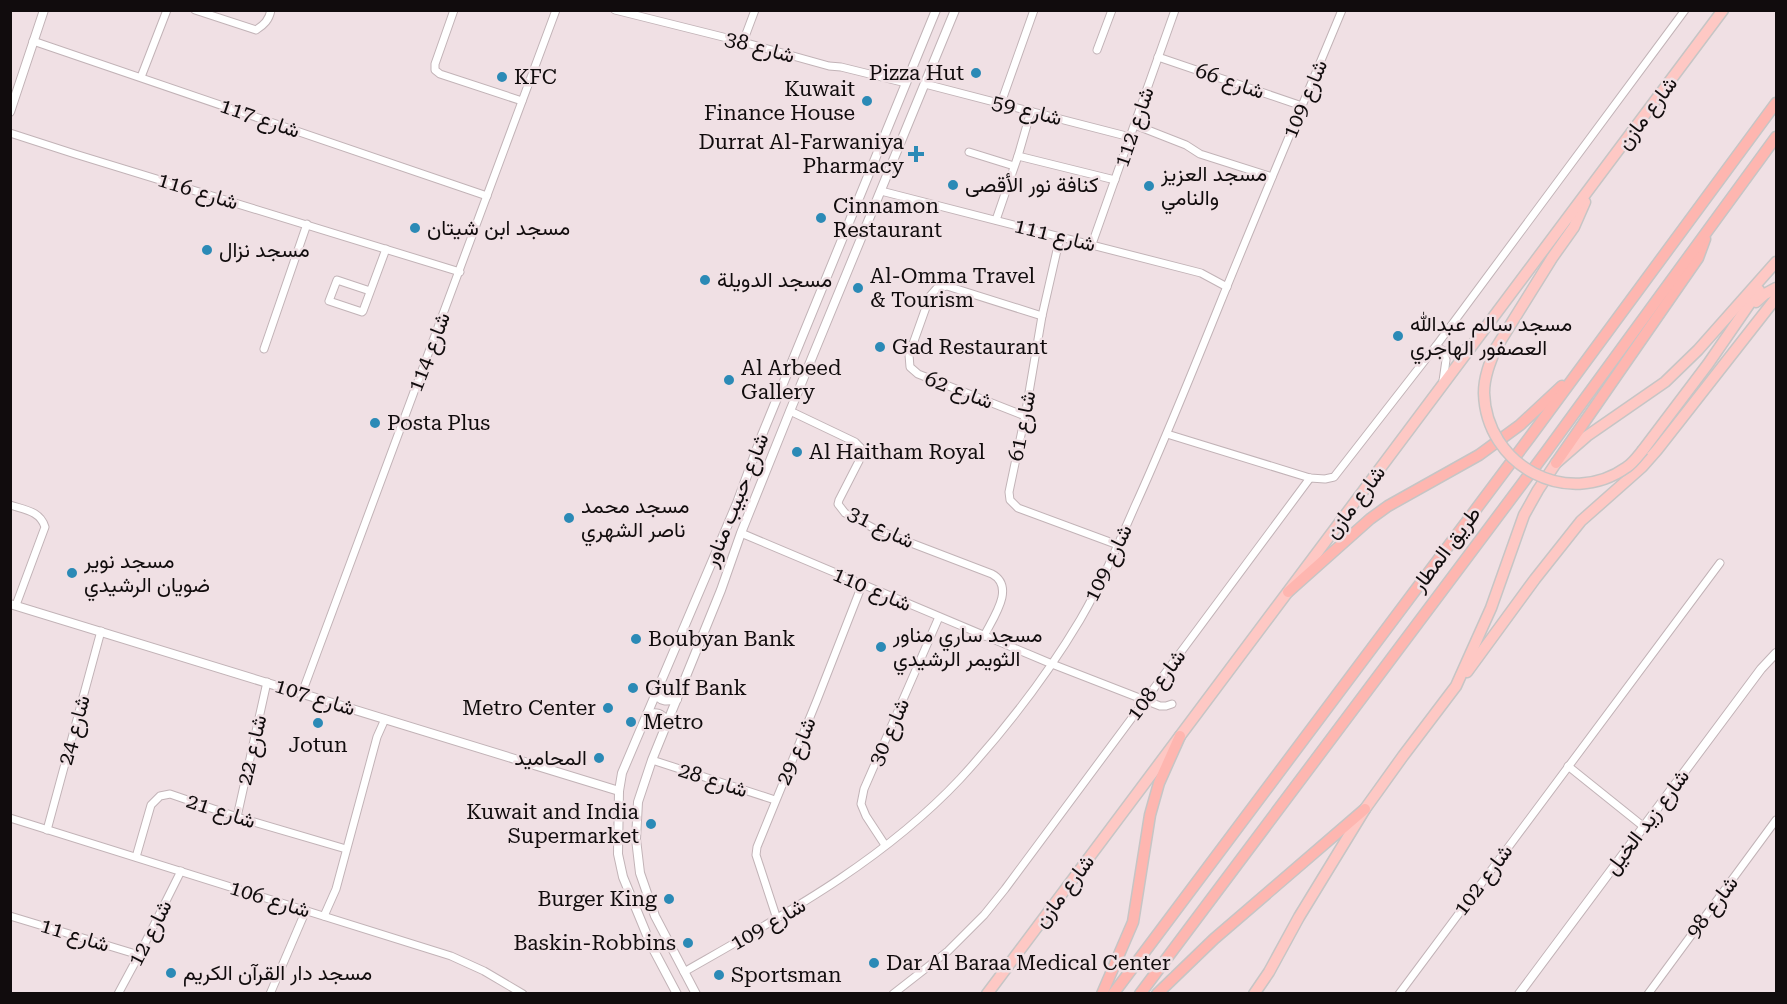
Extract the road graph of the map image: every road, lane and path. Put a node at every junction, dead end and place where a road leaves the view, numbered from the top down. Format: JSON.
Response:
{"nodes":[{"id":1,"x":44,"y":10,"type":"edge"},
{"id":2,"x":167,"y":10,"type":"edge"},
{"id":3,"x":195,"y":10,"type":"edge"},
{"id":4,"x":271,"y":10,"type":"edge"},
{"id":5,"x":454,"y":10,"type":"edge"},
{"id":6,"x":556,"y":10,"type":"edge"},
{"id":7,"x":615,"y":10,"type":"edge"},
{"id":8,"x":755,"y":10,"type":"edge"},
{"id":9,"x":936,"y":10,"type":"edge"},
{"id":10,"x":954,"y":10,"type":"edge"},
{"id":11,"x":1034,"y":10,"type":"edge"},
{"id":12,"x":1112,"y":10,"type":"edge"},
{"id":13,"x":1175,"y":10,"type":"edge"},
{"id":14,"x":1342,"y":10,"type":"edge"},
{"id":15,"x":1685,"y":10,"type":"edge"},
{"id":16,"x":1723,"y":10,"type":"edge"},
{"id":17,"x":1732,"y":10,"type":"edge"},
{"id":18,"x":33,"y":41,"type":"junction"},
{"id":19,"x":743,"y":42,"type":"junction"},
{"id":20,"x":1097,"y":50,"type":"dead end"},
{"id":21,"x":1158,"y":57,"type":"junction"},
{"id":22,"x":1676,"y":76,"type":"junction"},
{"id":23,"x":141,"y":77,"type":"junction"},
{"id":24,"x":906,"y":84,"type":"junction"},
{"id":25,"x":924,"y":84,"type":"junction"},
{"id":26,"x":522,"y":101,"type":"junction"},
{"id":27,"x":1001,"y":103,"type":"junction"},
{"id":28,"x":1776,"y":103,"type":"edge"},
{"id":29,"x":1302,"y":106,"type":"junction"},
{"id":30,"x":1031,"y":111,"type":"junction"},
{"id":31,"x":10,"y":112,"type":"edge"},
{"id":32,"x":1135,"y":125,"type":"junction"},
{"id":33,"x":10,"y":133,"type":"edge"},
{"id":34,"x":1130,"y":137,"type":"junction"},
{"id":35,"x":1776,"y":137,"type":"edge"},
{"id":36,"x":969,"y":152,"type":"dead end"},
{"id":37,"x":1018,"y":156,"type":"junction"},
{"id":38,"x":1014,"y":166,"type":"junction"},
{"id":39,"x":1272,"y":177,"type":"junction"},
{"id":40,"x":1115,"y":180,"type":"junction"},
{"id":41,"x":1592,"y":185,"type":"junction"},
{"id":42,"x":881,"y":191,"type":"junction"},
{"id":43,"x":488,"y":196,"type":"junction"},
{"id":44,"x":996,"y":220,"type":"junction"},
{"id":45,"x":307,"y":224,"type":"junction"},
{"id":46,"x":1707,"y":231,"type":"junction"},
{"id":47,"x":1059,"y":237,"type":"junction"},
{"id":48,"x":1092,"y":244,"type":"junction"},
{"id":49,"x":386,"y":249,"type":"junction"},
{"id":50,"x":1776,"y":264,"type":"edge"},
{"id":51,"x":460,"y":272,"type":"junction"},
{"id":52,"x":1227,"y":286,"type":"junction"},
{"id":53,"x":1776,"y":288,"type":"edge"},
{"id":54,"x":370,"y":291,"type":"junction"},
{"id":55,"x":820,"y":294,"type":"junction"},
{"id":56,"x":838,"y":295,"type":"junction"},
{"id":57,"x":1776,"y":298,"type":"edge"},
{"id":58,"x":1042,"y":316,"type":"junction"},
{"id":59,"x":1474,"y":341,"type":"junction"},
{"id":60,"x":1436,"y":346,"type":"junction"},
{"id":61,"x":264,"y":349,"type":"dead end"},
{"id":62,"x":1443,"y":351,"type":"junction"},
{"id":63,"x":1708,"y":364,"type":"junction"},
{"id":64,"x":1580,"y":370,"type":"junction"},
{"id":65,"x":1442,"y":384,"type":"junction"},
{"id":66,"x":790,"y":411,"type":"junction"},
{"id":67,"x":1025,"y":416,"type":"junction"},
{"id":68,"x":1167,"y":434,"type":"junction"},
{"id":69,"x":1556,"y":463,"type":"junction"},
{"id":70,"x":1310,"y":478,"type":"junction"},
{"id":71,"x":744,"y":484,"type":"junction"},
{"id":72,"x":758,"y":493,"type":"junction"},
{"id":73,"x":10,"y":505,"type":"edge"},
{"id":74,"x":741,"y":533,"type":"junction"},
{"id":75,"x":1118,"y":545,"type":"junction"},
{"id":76,"x":1720,"y":562,"type":"dead end"},
{"id":77,"x":862,"y":585,"type":"junction"},
{"id":78,"x":1287,"y":592,"type":"junction"},
{"id":79,"x":13,"y":604,"type":"edge"},
{"id":80,"x":939,"y":617,"type":"junction"},
{"id":81,"x":101,"y":631,"type":"junction"},
{"id":82,"x":984,"y":636,"type":"junction"},
{"id":83,"x":1776,"y":653,"type":"edge"},
{"id":84,"x":1052,"y":664,"type":"junction"},
{"id":85,"x":267,"y":682,"type":"junction"},
{"id":86,"x":1456,"y":686,"type":"junction"},
{"id":87,"x":656,"y":692,"type":"junction"},
{"id":88,"x":302,"y":693,"type":"junction"},
{"id":89,"x":676,"y":699,"type":"junction"},
{"id":90,"x":1145,"y":699,"type":"junction"},
{"id":91,"x":1172,"y":704,"type":"dead end"},
{"id":92,"x":647,"y":714,"type":"junction"},
{"id":93,"x":385,"y":719,"type":"junction"},
{"id":94,"x":667,"y":721,"type":"junction"},
{"id":95,"x":1180,"y":736,"type":"junction"},
{"id":96,"x":652,"y":760,"type":"junction"},
{"id":97,"x":1568,"y":766,"type":"junction"},
{"id":98,"x":619,"y":791,"type":"junction"},
{"id":99,"x":776,"y":800,"type":"junction"},
{"id":100,"x":1365,"y":809,"type":"junction"},
{"id":101,"x":237,"y":818,"type":"junction"},
{"id":102,"x":11,"y":819,"type":"edge"},
{"id":103,"x":1776,"y":820,"type":"edge"},
{"id":104,"x":1644,"y":827,"type":"junction"},
{"id":105,"x":47,"y":830,"type":"junction"},
{"id":106,"x":885,"y":845,"type":"junction"},
{"id":107,"x":346,"y":849,"type":"junction"},
{"id":108,"x":136,"y":857,"type":"junction"},
{"id":109,"x":181,"y":871,"type":"junction"},
{"id":110,"x":306,"y":910,"type":"junction"},
{"id":111,"x":10,"y":916,"type":"edge"},
{"id":112,"x":324,"y":916,"type":"junction"},
{"id":113,"x":777,"y":919,"type":"junction"},
{"id":114,"x":139,"y":955,"type":"junction"},
{"id":115,"x":684,"y":972,"type":"junction"},
{"id":116,"x":118,"y":993,"type":"edge"},
{"id":117,"x":270,"y":993,"type":"edge"},
{"id":118,"x":523,"y":993,"type":"edge"},
{"id":119,"x":677,"y":993,"type":"edge"},
{"id":120,"x":696,"y":993,"type":"edge"},
{"id":121,"x":893,"y":993,"type":"edge"},
{"id":122,"x":987,"y":993,"type":"edge"},
{"id":123,"x":1102,"y":993,"type":"edge"},
{"id":124,"x":1113,"y":993,"type":"edge"},
{"id":125,"x":1140,"y":993,"type":"edge"},
{"id":126,"x":1157,"y":993,"type":"edge"},
{"id":127,"x":1254,"y":993,"type":"edge"},
{"id":128,"x":1399,"y":993,"type":"edge"},
{"id":129,"x":1519,"y":993,"type":"edge"},
{"id":130,"x":1647,"y":993,"type":"edge"}],
"edges":[{"from":1,"to":18,"type":"street"},
{"from":2,"to":23,"type":"street"},
{"from":3,"to":4,"type":"street"},
{"from":5,"to":26,"type":"street"},
{"from":6,"to":26,"type":"street","name":"شارع 114"},
{"from":7,"to":19,"type":"street","name":"شارع 38"},
{"from":8,"to":19,"type":"street"},
{"from":9,"to":24,"type":"street","name":"شارع حبيب مناور"},
{"from":10,"to":25,"type":"street","name":"شارع حبيب مناور"},
{"from":11,"to":27,"type":"street"},
{"from":12,"to":20,"type":"street"},
{"from":13,"to":21,"type":"street","name":"شارع 112"},
{"from":14,"to":29,"type":"street","name":"شارع 109"},
{"from":15,"to":60,"type":"street"},
{"from":16,"to":22,"type":"main road","name":"شارع مازن"},
{"from":17,"to":22,"type":"main road"},
{"from":18,"to":23,"type":"street","name":"شارع 117"},
{"from":18,"to":31,"type":"street"},
{"from":19,"to":24,"type":"street","name":"شارع 38"},
{"from":21,"to":29,"type":"street","name":"شارع 66"},
{"from":21,"to":32,"type":"street","name":"شارع 112"},
{"from":22,"to":41,"type":"main road","name":"شارع مازن"},
{"from":23,"to":43,"type":"street","name":"شارع 117"},
{"from":24,"to":55,"type":"street","name":"شارع حبيب مناور"},
{"from":25,"to":27,"type":"street","name":"شارع 59"},
{"from":25,"to":42,"type":"street","name":"شارع حبيب مناور"},
{"from":26,"to":43,"type":"street","name":"شارع 114"},
{"from":27,"to":30,"type":"street","name":"شارع 59"},
{"from":28,"to":64,"type":"highway","name":"طريق المطار"},
{"from":29,"to":39,"type":"street","name":"شارع 109"},
{"from":30,"to":34,"type":"street","name":"شارع 59"},
{"from":30,"to":37,"type":"street"},
{"from":32,"to":34,"type":"street","name":"شارع 112"},
{"from":32,"to":39,"type":"street"},
{"from":33,"to":45,"type":"street","name":"شارع 116"},
{"from":34,"to":40,"type":"street","name":"شارع 112"},
{"from":35,"to":46,"type":"highway","name":"طريق المطار"},
{"from":36,"to":38,"type":"street"},
{"from":37,"to":38,"type":"street"},
{"from":37,"to":40,"type":"street"},
{"from":38,"to":44,"type":"street"},
{"from":39,"to":52,"type":"street","name":"شارع 109"},
{"from":40,"to":48,"type":"street","name":"شارع 112"},
{"from":41,"to":59,"type":"main road","name":"شارع مازن"},
{"from":41,"to":63,"type":"main road","bridge":true},
{"from":42,"to":44,"type":"street","name":"شارع 111"},
{"from":42,"to":56,"type":"street","name":"شارع حبيب مناور"},
{"from":43,"to":51,"type":"street","name":"شارع 114"},
{"from":44,"to":47,"type":"street","name":"شارع 111"},
{"from":45,"to":49,"type":"street","name":"شارع 116"},
{"from":45,"to":61,"type":"street"},
{"from":46,"to":69,"type":"highway"},
{"from":46,"to":125,"type":"highway","name":"طريق المطار"},
{"from":47,"to":48,"type":"street","name":"شارع 111"},
{"from":47,"to":58,"type":"street","name":"شارع 61"},
{"from":48,"to":52,"type":"street","name":"شارع 111"},
{"from":49,"to":51,"type":"street","name":"شارع 116"},
{"from":49,"to":54,"type":"street"},
{"from":50,"to":63,"type":"main road"},
{"from":50,"to":69,"type":"main road"},
{"from":51,"to":88,"type":"street","name":"شارع 114"},
{"from":52,"to":68,"type":"street","name":"شارع 109"},
{"from":53,"to":63,"type":"main road"},
{"from":54,"to":54,"type":"street"},
{"from":55,"to":56,"type":"street"},
{"from":55,"to":71,"type":"street","name":"شارع حبيب مناور"},
{"from":56,"to":66,"type":"street","name":"شارع حبيب مناور"},
{"from":57,"to":86,"type":"main road"},
{"from":58,"to":67,"type":"street","name":"شارع 61"},
{"from":58,"to":67,"type":"street","name":"شارع 62"},
{"from":59,"to":62,"type":"street"},
{"from":59,"to":65,"type":"main road","name":"شارع مازن"},
{"from":60,"to":62,"type":"street"},
{"from":60,"to":70,"type":"street"},
{"from":62,"to":65,"type":"street"},
{"from":64,"to":78,"type":"highway"},
{"from":64,"to":124,"type":"highway","name":"طريق المطار"},
{"from":65,"to":78,"type":"main road","name":"شارع مازن"},
{"from":66,"to":72,"type":"street","name":"شارع حبيب مناور"},
{"from":66,"to":82,"type":"street","name":"شارع 31"},
{"from":67,"to":75,"type":"street","name":"شارع 61"},
{"from":68,"to":70,"type":"street"},
{"from":68,"to":75,"type":"street","name":"شارع 109"},
{"from":69,"to":86,"type":"main road"},
{"from":70,"to":90,"type":"street","name":"شارع 108"},
{"from":71,"to":72,"type":"street"},
{"from":71,"to":87,"type":"street","name":"شارع حبيب مناور"},
{"from":72,"to":74,"type":"street","name":"شارع حبيب مناور"},
{"from":73,"to":79,"type":"street"},
{"from":74,"to":77,"type":"street","name":"شارع 110"},
{"from":74,"to":89,"type":"street","name":"شارع حبيب مناور"},
{"from":75,"to":84,"type":"street","name":"شارع 109"},
{"from":76,"to":97,"type":"street","name":"شارع 102"},
{"from":77,"to":80,"type":"street","name":"شارع 110"},
{"from":77,"to":99,"type":"street","name":"شارع 29"},
{"from":78,"to":95,"type":"main road","name":"شارع مازن"},
{"from":79,"to":81,"type":"street","name":"شارع 107"},
{"from":80,"to":82,"type":"street","name":"شارع 110"},
{"from":80,"to":106,"type":"street","name":"شارع 30"},
{"from":81,"to":85,"type":"street","name":"شارع 107"},
{"from":81,"to":105,"type":"street","name":"شارع 24"},
{"from":82,"to":84,"type":"street","name":"شارع 110"},
{"from":83,"to":104,"type":"street","name":"شارع زيد الخيل"},
{"from":84,"to":90,"type":"street","name":"شارع 110"},
{"from":84,"to":106,"type":"street","name":"شارع 109"},
{"from":85,"to":88,"type":"street","name":"شارع 107"},
{"from":85,"to":101,"type":"street","name":"شارع 22"},
{"from":86,"to":100,"type":"main road"},
{"from":87,"to":89,"type":"street"},
{"from":87,"to":92,"type":"street","name":"شارع حبيب مناور"},
{"from":88,"to":93,"type":"street","name":"شارع 107"},
{"from":89,"to":94,"type":"street","name":"شارع حبيب مناور"},
{"from":90,"to":91,"type":"street","name":"شارع 110"},
{"from":90,"to":121,"type":"street","name":"شارع 108"},
{"from":92,"to":94,"type":"street"},
{"from":92,"to":98,"type":"street","name":"شارع حبيب مناور"},
{"from":93,"to":98,"type":"street","name":"شارع 107"},
{"from":93,"to":107,"type":"street"},
{"from":94,"to":96,"type":"street","name":"شارع حبيب مناور"},
{"from":95,"to":122,"type":"main road","name":"شارع مازن"},
{"from":95,"to":123,"type":"highway"},
{"from":96,"to":99,"type":"street","name":"شارع 28"},
{"from":96,"to":115,"type":"street","name":"شارع حبيب مناور"},
{"from":97,"to":104,"type":"street"},
{"from":97,"to":128,"type":"street","name":"شارع 102"},
{"from":98,"to":119,"type":"street","name":"شارع حبيب مناور"},
{"from":99,"to":113,"type":"street","name":"شارع 29"},
{"from":100,"to":126,"type":"highway"},
{"from":100,"to":127,"type":"main road"},
{"from":101,"to":107,"type":"street","name":"شارع 21"},
{"from":101,"to":108,"type":"street","name":"شارع 21"},
{"from":102,"to":105,"type":"street","name":"شارع 106"},
{"from":103,"to":130,"type":"street","name":"شارع 98"},
{"from":104,"to":129,"type":"street","name":"شارع زيد الخيل"},
{"from":105,"to":108,"type":"street","name":"شارع 106"},
{"from":106,"to":113,"type":"street","name":"شارع 109"},
{"from":107,"to":112,"type":"street"},
{"from":108,"to":109,"type":"street","name":"شارع 106"},
{"from":109,"to":110,"type":"street","name":"شارع 106"},
{"from":109,"to":114,"type":"street","name":"شارع 12"},
{"from":110,"to":112,"type":"street","name":"شارع 106"},
{"from":110,"to":117,"type":"street"},
{"from":111,"to":114,"type":"street","name":"شارع 11"},
{"from":112,"to":118,"type":"street","name":"شارع 106"},
{"from":113,"to":115,"type":"street","name":"شارع 109"},
{"from":114,"to":116,"type":"street","name":"شارع 12"},
{"from":115,"to":120,"type":"street","name":"شارع حبيب مناور"}]}
